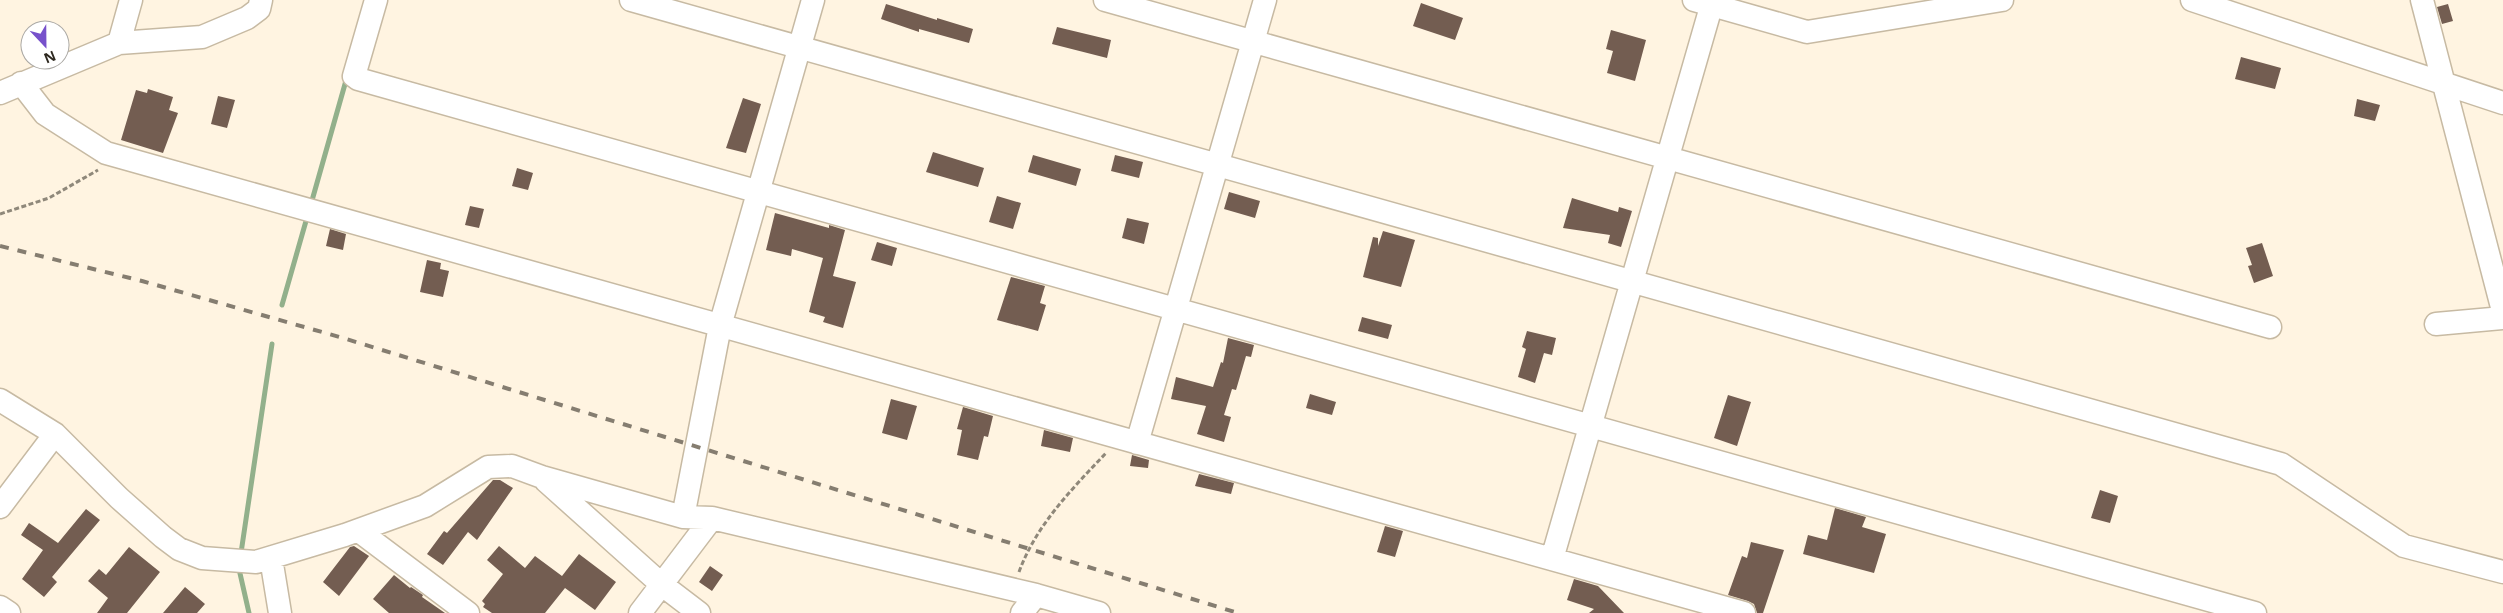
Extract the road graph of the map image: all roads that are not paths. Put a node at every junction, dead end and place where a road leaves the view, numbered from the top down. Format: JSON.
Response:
{"nodes":[{"id":1,"x":132,"y":0,"type":"edge"},
{"id":2,"x":262,"y":0,"type":"edge"},
{"id":3,"x":376,"y":0,"type":"edge"},
{"id":4,"x":631,"y":0,"type":"edge"},
{"id":5,"x":814,"y":0,"type":"edge"},
{"id":6,"x":1105,"y":0,"type":"edge"},
{"id":7,"x":1265,"y":0,"type":"edge"},
{"id":8,"x":2002,"y":0,"type":"edge"},
{"id":9,"x":2192,"y":0,"type":"edge"},
{"id":10,"x":2422,"y":0,"type":"edge"},
{"id":11,"x":1706,"y":2,"type":"edge"},
{"id":12,"x":1253,"y":42,"type":"junction"},
{"id":13,"x":119,"y":43,"type":"junction"},
{"id":14,"x":800,"y":48,"type":"junction"},
{"id":15,"x":21,"y":83,"type":"junction"},
{"id":16,"x":2444,"y":83,"type":"junction"},
{"id":17,"x":0,"y":93,"type":"edge"},
{"id":18,"x":2503,"y":103,"type":"edge"},
{"id":19,"x":1667,"y":158,"type":"junction"},
{"id":20,"x":1217,"y":165,"type":"junction"},
{"id":21,"x":758,"y":193,"type":"junction"},
{"id":22,"x":1632,"y":281,"type":"junction"},
{"id":23,"x":1175,"y":310,"type":"junction"},
{"id":24,"x":2503,"y":311,"type":"edge"},
{"id":25,"x":2503,"y":318,"type":"edge"},
{"id":26,"x":2436,"y":324,"type":"dead end"},
{"id":27,"x":720,"y":326,"type":"junction"},
{"id":28,"x":2270,"y":327,"type":"dead end"},
{"id":29,"x":0,"y":400,"type":"edge"},
{"id":30,"x":1590,"y":426,"type":"junction"},
{"id":31,"x":55,"y":434,"type":"junction"},
{"id":32,"x":1129,"y":440,"type":"junction"},
{"id":33,"x":542,"y":477,"type":"junction"},
{"id":34,"x":0,"y":507,"type":"edge"},
{"id":35,"x":682,"y":517,"type":"junction"},
{"id":36,"x":712,"y":518,"type":"junction"},
{"id":37,"x":352,"y":533,"type":"junction"},
{"id":38,"x":271,"y":558,"type":"junction"},
{"id":39,"x":1552,"y":559,"type":"junction"},
{"id":40,"x":2503,"y":572,"type":"edge"},
{"id":41,"x":662,"y":584,"type":"junction"},
{"id":42,"x":1036,"y":594,"type":"junction"},
{"id":43,"x":0,"y":606,"type":"edge"},
{"id":44,"x":9,"y":613,"type":"edge"},
{"id":45,"x":280,"y":613,"type":"edge"},
{"id":46,"x":468,"y":613,"type":"edge"},
{"id":47,"x":640,"y":613,"type":"edge"},
{"id":48,"x":700,"y":613,"type":"edge"},
{"id":49,"x":1022,"y":613,"type":"edge"},
{"id":50,"x":1099,"y":613,"type":"edge"},
{"id":51,"x":1744,"y":613,"type":"edge"},
{"id":52,"x":2256,"y":613,"type":"edge"}],
"edges":[{"from":1,"to":13,"type":"street"},
{"from":2,"to":13,"type":"street"},
{"from":3,"to":21,"type":"street"},
{"from":4,"to":14,"type":"street"},
{"from":5,"to":14,"type":"street"},
{"from":6,"to":12,"type":"street"},
{"from":7,"to":12,"type":"street"},
{"from":8,"to":11,"type":"street"},
{"from":9,"to":16,"type":"street"},
{"from":10,"to":16,"type":"street"},
{"from":11,"to":19,"type":"street"},
{"from":12,"to":19,"type":"street"},
{"from":12,"to":20,"type":"street"},
{"from":13,"to":15,"type":"street"},
{"from":14,"to":20,"type":"street"},
{"from":14,"to":21,"type":"street"},
{"from":15,"to":17,"type":"street"},
{"from":15,"to":27,"type":"street"},
{"from":16,"to":18,"type":"street"},
{"from":16,"to":24,"type":"street"},
{"from":19,"to":22,"type":"street"},
{"from":19,"to":28,"type":"street"},
{"from":20,"to":22,"type":"street"},
{"from":20,"to":23,"type":"street"},
{"from":21,"to":23,"type":"street"},
{"from":21,"to":27,"type":"street"},
{"from":22,"to":30,"type":"street"},
{"from":22,"to":40,"type":"street"},
{"from":23,"to":30,"type":"street"},
{"from":23,"to":32,"type":"street"},
{"from":25,"to":26,"type":"street"},
{"from":27,"to":32,"type":"street"},
{"from":27,"to":35,"type":"street"},
{"from":29,"to":31,"type":"street"},
{"from":30,"to":39,"type":"street"},
{"from":30,"to":52,"type":"street"},
{"from":31,"to":34,"type":"street"},
{"from":31,"to":38,"type":"street"},
{"from":32,"to":39,"type":"street"},
{"from":33,"to":35,"type":"street"},
{"from":33,"to":37,"type":"street"},
{"from":33,"to":41,"type":"street"},
{"from":35,"to":36,"type":"street"},
{"from":36,"to":41,"type":"street"},
{"from":36,"to":42,"type":"street"},
{"from":37,"to":38,"type":"street"},
{"from":37,"to":46,"type":"street"},
{"from":38,"to":45,"type":"street"},
{"from":39,"to":51,"type":"street"},
{"from":41,"to":47,"type":"street"},
{"from":41,"to":48,"type":"street"},
{"from":42,"to":49,"type":"street"},
{"from":42,"to":50,"type":"street"},
{"from":43,"to":44,"type":"street"}]}
